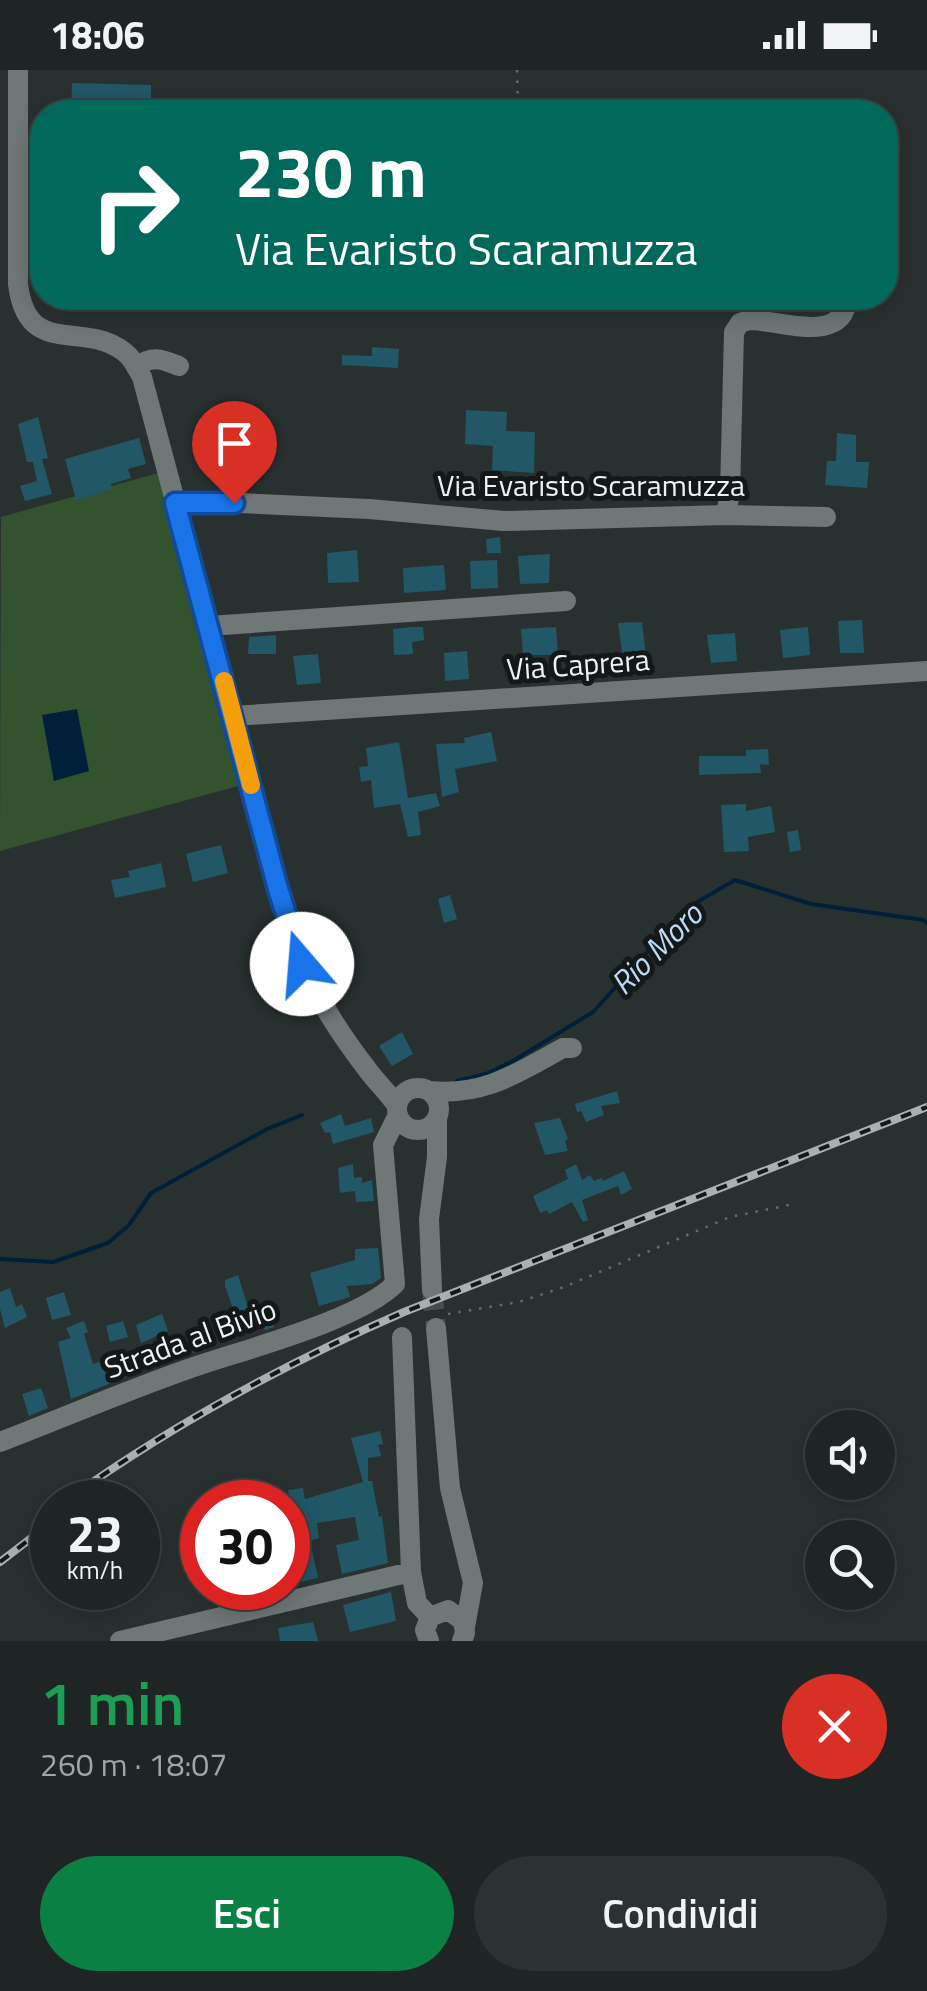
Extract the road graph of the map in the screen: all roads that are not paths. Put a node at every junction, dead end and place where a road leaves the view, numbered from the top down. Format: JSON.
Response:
{"nodes":[{"id":1,"x":12,"y":74,"type":"edge"},
{"id":2,"x":9,"y":178,"type":"edge"},
{"id":3,"x":9,"y":278,"type":"edge"},
{"id":4,"x":845,"y":310,"type":"edge"},
{"id":5,"x":136,"y":366,"type":"junction"},
{"id":6,"x":179,"y":366,"type":"dead end"},
{"id":7,"x":175,"y":503,"type":"junction"},
{"id":8,"x":726,"y":515,"type":"junction"},
{"id":9,"x":826,"y":517,"type":"dead end"},
{"id":10,"x":566,"y":601,"type":"dead end"},
{"id":11,"x":209,"y":626,"type":"junction"},
{"id":12,"x":927,"y":671,"type":"edge"},
{"id":13,"x":233,"y":716,"type":"junction"},
{"id":14,"x":572,"y":1048,"type":"dead end"},
{"id":15,"x":441,"y":1102,"type":"junction"},
{"id":16,"x":406,"y":1113,"type":"junction"},
{"id":17,"x":437,"y":1147,"type":"junction"},
{"id":18,"x":432,"y":1290,"type":"tunnel mouth"},
{"id":19,"x":443,"y":1321,"type":"tunnel mouth"},
{"id":20,"x":402,"y":1337,"type":"dead end"},
{"id":21,"x":0,"y":1442,"type":"edge"},
{"id":22,"x":411,"y":1572,"type":"junction"},
{"id":23,"x":472,"y":1593,"type":"junction"},
{"id":24,"x":439,"y":1614,"type":"junction"},
{"id":25,"x":463,"y":1637,"type":"edge"},
{"id":26,"x":120,"y":1641,"type":"edge"},
{"id":27,"x":429,"y":1641,"type":"edge"}],
"edges":[{"from":1,"to":2,"type":"street"},
{"from":2,"to":3,"type":"street"},
{"from":3,"to":5,"type":"street"},
{"from":4,"to":8,"type":"street"},
{"from":5,"to":6,"type":"street"},
{"from":5,"to":7,"type":"street"},
{"from":7,"to":8,"type":"street","name":"Via Evaristo Scaramuzza"},
{"from":7,"to":11,"type":"street"},
{"from":8,"to":9,"type":"street","name":"Via Evaristo Scaramuzza"},
{"from":10,"to":11,"type":"street"},
{"from":11,"to":13,"type":"street"},
{"from":12,"to":13,"type":"street","name":"Via Caprera"},
{"from":13,"to":16,"type":"street"},
{"from":14,"to":15,"type":"street"},
{"from":15,"to":16,"type":"street"},
{"from":15,"to":16,"type":"street"},
{"from":15,"to":17,"type":"street"},
{"from":16,"to":17,"type":"street"},
{"from":16,"to":21,"type":"street","name":"Strada al Bivio"},
{"from":17,"to":18,"type":"street"},
{"from":19,"to":23,"type":"street"},
{"from":20,"to":22,"type":"street"},
{"from":22,"to":24,"type":"street"},
{"from":22,"to":26,"type":"street"},
{"from":23,"to":24,"type":"street"},
{"from":23,"to":25,"type":"street"},
{"from":24,"to":25,"type":"street"},
{"from":24,"to":27,"type":"street"}]}
